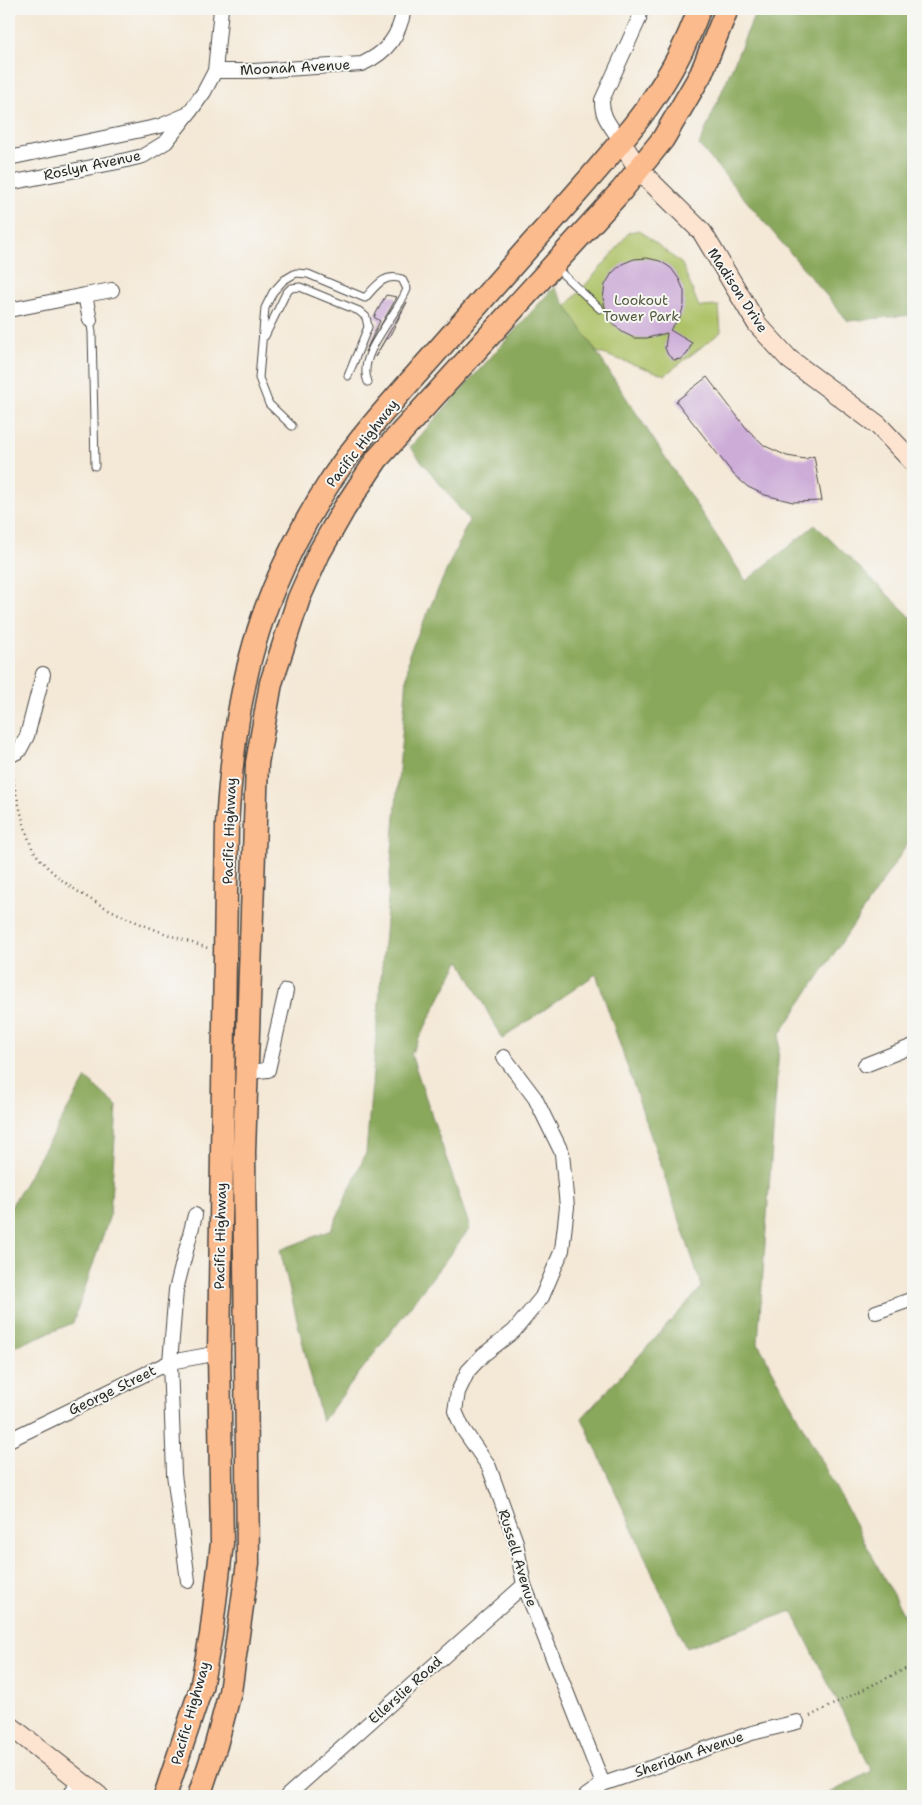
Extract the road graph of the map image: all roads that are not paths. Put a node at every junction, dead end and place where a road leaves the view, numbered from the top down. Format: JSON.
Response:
{"nodes":[{"id":1,"x":221,"y":9,"type":"edge"},
{"id":2,"x":404,"y":9,"type":"edge"},
{"id":3,"x":640,"y":9,"type":"edge"},
{"id":4,"x":699,"y":9,"type":"edge"},
{"id":5,"x":727,"y":9,"type":"edge"},
{"id":6,"x":215,"y":71,"type":"junction"},
{"id":7,"x":190,"y":113,"type":"junction"},
{"id":8,"x":622,"y":143,"type":"junction"},
{"id":9,"x":9,"y":158,"type":"edge"},
{"id":10,"x":640,"y":170,"type":"junction"},
{"id":11,"x":9,"y":183,"type":"edge"},
{"id":12,"x":553,"y":265,"type":"junction"},
{"id":13,"x":112,"y":290,"type":"dead end"},
{"id":14,"x":85,"y":295,"type":"junction"},
{"id":15,"x":600,"y":309,"type":"dead end"},
{"id":16,"x":9,"y":310,"type":"edge"},
{"id":17,"x":90,"y":320,"type":"joint"},
{"id":18,"x":264,"y":339,"type":"junction"},
{"id":19,"x":348,"y":376,"type":"dead end"},
{"id":20,"x":368,"y":382,"type":"dead end"},
{"id":21,"x":292,"y":426,"type":"dead end"},
{"id":22,"x":913,"y":462,"type":"edge"},
{"id":23,"x":95,"y":466,"type":"dead end"},
{"id":24,"x":43,"y":674,"type":"dead end"},
{"id":25,"x":14,"y":754,"type":"edge"},
{"id":26,"x":286,"y":991,"type":"dead end"},
{"id":27,"x":913,"y":1046,"type":"edge"},
{"id":28,"x":504,"y":1057,"type":"dead end"},
{"id":29,"x":865,"y":1065,"type":"dead end"},
{"id":30,"x":247,"y":1072,"type":"junction"},
{"id":31,"x":194,"y":1214,"type":"dead end"},
{"id":32,"x":913,"y":1299,"type":"edge"},
{"id":33,"x":876,"y":1312,"type":"dead end"},
{"id":34,"x":219,"y":1353,"type":"junction"},
{"id":35,"x":170,"y":1362,"type":"junction"},
{"id":36,"x":9,"y":1440,"type":"edge"},
{"id":37,"x":188,"y":1581,"type":"dead end"},
{"id":38,"x":524,"y":1585,"type":"junction"},
{"id":39,"x":797,"y":1722,"type":"road end"},
{"id":40,"x":9,"y":1725,"type":"edge"},
{"id":41,"x":78,"y":1779,"type":"junction"},
{"id":42,"x":602,"y":1784,"type":"junction"},
{"id":43,"x":70,"y":1796,"type":"edge"},
{"id":44,"x":99,"y":1796,"type":"edge"},
{"id":45,"x":165,"y":1796,"type":"edge"},
{"id":46,"x":199,"y":1796,"type":"edge"},
{"id":47,"x":287,"y":1796,"type":"edge"},
{"id":48,"x":586,"y":1796,"type":"edge"}],
"edges":[{"from":1,"to":6,"type":"street","name":"Roslyn Avenue"},
{"from":2,"to":6,"type":"street","name":"Moonah Avenue"},
{"from":3,"to":8,"type":"street"},
{"from":4,"to":8,"type":"highway","name":"Pacific Highway"},
{"from":5,"to":10,"type":"highway","name":"Pacific Highway"},
{"from":6,"to":7,"type":"street","name":"Roslyn Avenue"},
{"from":7,"to":9,"type":"street","name":"Roslyn Avenue"},
{"from":7,"to":11,"type":"street","name":"Roslyn Avenue"},
{"from":8,"to":10,"type":"main road","name":"Madison Drive"},
{"from":8,"to":34,"type":"highway","name":"Pacific Highway"},
{"from":10,"to":12,"type":"highway","name":"Pacific Highway"},
{"from":10,"to":22,"type":"main road","name":"Madison Drive"},
{"from":12,"to":15,"type":"lane"},
{"from":12,"to":30,"type":"highway","name":"Pacific Highway"},
{"from":13,"to":14,"type":"street"},
{"from":14,"to":16,"type":"street"},
{"from":14,"to":17,"type":"street"},
{"from":17,"to":23,"type":"lane"},
{"from":18,"to":19,"type":"lane"},
{"from":18,"to":20,"type":"lane"},
{"from":18,"to":21,"type":"lane"},
{"from":24,"to":25,"type":"street"},
{"from":26,"to":30,"type":"street"},
{"from":27,"to":29,"type":"street"},
{"from":28,"to":38,"type":"street","name":"Russell Avenue"},
{"from":30,"to":46,"type":"highway","name":"Pacific Highway"},
{"from":31,"to":35,"type":"street","name":"Pacific Highway"},
{"from":32,"to":33,"type":"street"},
{"from":34,"to":35,"type":"street","name":"George Street"},
{"from":34,"to":45,"type":"highway","name":"Pacific Highway"},
{"from":35,"to":36,"type":"street","name":"George Street"},
{"from":35,"to":37,"type":"street","name":"Pacific Highway"},
{"from":38,"to":42,"type":"street","name":"Russell Avenue"},
{"from":38,"to":47,"type":"street","name":"Ellerslie Road"},
{"from":39,"to":42,"type":"street","name":"Sheridan Avenue"},
{"from":40,"to":41,"type":"main road"},
{"from":41,"to":43,"type":"street"},
{"from":41,"to":44,"type":"main road"},
{"from":42,"to":48,"type":"street","name":"Sheridan Avenue"}]}
